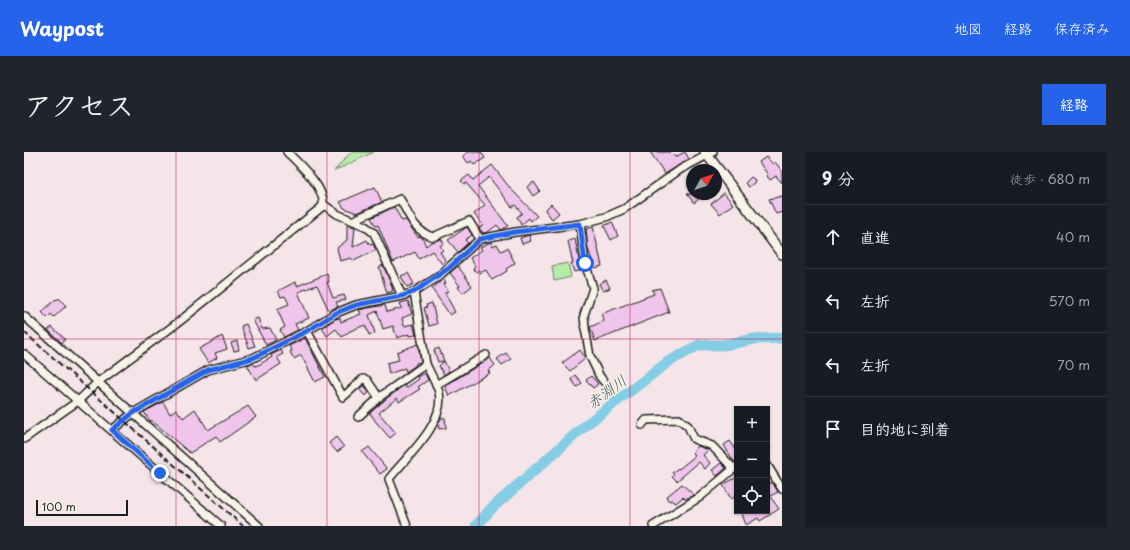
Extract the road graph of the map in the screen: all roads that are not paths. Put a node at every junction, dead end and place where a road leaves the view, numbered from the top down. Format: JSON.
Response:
{"nodes":[{"id":1,"x":287,"y":152,"type":"edge"},
{"id":2,"x":708,"y":153,"type":"edge"},
{"id":3,"x":323,"y":204,"type":"junction"},
{"id":4,"x":354,"y":220,"type":"junction"},
{"id":5,"x":580,"y":224,"type":"junction"},
{"id":6,"x":480,"y":239,"type":"junction"},
{"id":7,"x":782,"y":254,"type":"edge"},
{"id":8,"x":414,"y":292,"type":"junction"},
{"id":9,"x":402,"y":296,"type":"junction"},
{"id":10,"x":24,"y":316,"type":"edge"},
{"id":11,"x":307,"y":331,"type":"junction"},
{"id":12,"x":24,"y":354,"type":"edge"},
{"id":13,"x":486,"y":355,"type":"dead end"},
{"id":14,"x":426,"y":364,"type":"junction"},
{"id":15,"x":98,"y":382,"type":"junction"},
{"id":16,"x":436,"y":385,"type":"junction"},
{"id":17,"x":607,"y":385,"type":"dead end"},
{"id":18,"x":379,"y":398,"type":"junction"},
{"id":19,"x":78,"y":401,"type":"junction"},
{"id":20,"x":133,"y":413,"type":"junction"},
{"id":21,"x":358,"y":418,"type":"dead end"},
{"id":22,"x":642,"y":425,"type":"dead end"},
{"id":23,"x":112,"y":430,"type":"junction"},
{"id":24,"x":24,"y":439,"type":"edge"},
{"id":25,"x":734,"y":467,"type":"edge"},
{"id":26,"x":734,"y":469,"type":"edge"},
{"id":27,"x":770,"y":470,"type":"edge"},
{"id":28,"x":782,"y":489,"type":"edge"},
{"id":29,"x":221,"y":526,"type":"edge"},
{"id":30,"x":260,"y":526,"type":"edge"},
{"id":31,"x":407,"y":526,"type":"edge"},
{"id":32,"x":653,"y":526,"type":"edge"}],
"edges":[{"from":1,"to":3,"type":"street"},
{"from":2,"to":5,"type":"street"},
{"from":2,"to":7,"type":"street"},
{"from":3,"to":4,"type":"street"},
{"from":3,"to":15,"type":"street"},
{"from":4,"to":6,"type":"street"},
{"from":4,"to":9,"type":"street"},
{"from":5,"to":6,"type":"street"},
{"from":5,"to":17,"type":"street"},
{"from":6,"to":8,"type":"street"},
{"from":8,"to":9,"type":"street"},
{"from":8,"to":14,"type":"street"},
{"from":9,"to":11,"type":"street"},
{"from":10,"to":15,"type":"street"},
{"from":11,"to":18,"type":"street"},
{"from":11,"to":20,"type":"street"},
{"from":12,"to":19,"type":"street"},
{"from":13,"to":16,"type":"street"},
{"from":14,"to":16,"type":"street"},
{"from":14,"to":18,"type":"street"},
{"from":15,"to":19,"type":"street"},
{"from":15,"to":20,"type":"street"},
{"from":16,"to":31,"type":"street"},
{"from":18,"to":21,"type":"street"},
{"from":19,"to":23,"type":"street"},
{"from":19,"to":24,"type":"street"},
{"from":20,"to":23,"type":"street"},
{"from":20,"to":30,"type":"street"},
{"from":22,"to":25,"type":"street"},
{"from":23,"to":29,"type":"street"},
{"from":26,"to":32,"type":"street"},
{"from":27,"to":28,"type":"street"}]}
